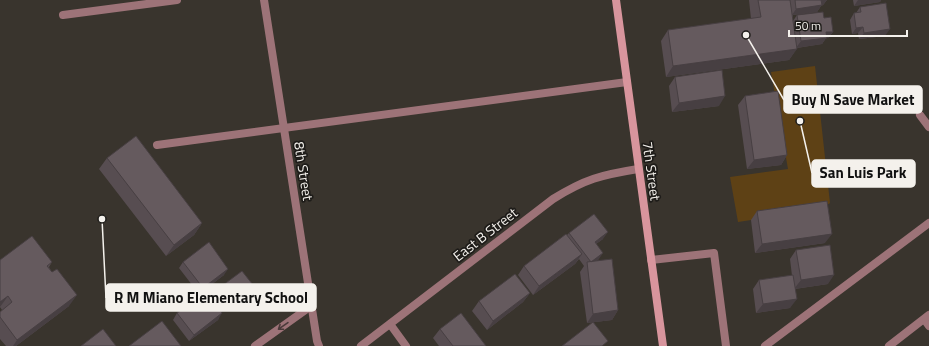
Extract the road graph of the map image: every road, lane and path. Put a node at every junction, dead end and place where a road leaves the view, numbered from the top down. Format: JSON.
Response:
{"nodes":[{"id":1,"x":177,"y":0,"type":"edge"},
{"id":2,"x":264,"y":0,"type":"edge"},
{"id":3,"x":616,"y":0,"type":"edge"},
{"id":4,"x":63,"y":15,"type":"dead end"},
{"id":5,"x":627,"y":82,"type":"junction"},
{"id":6,"x":920,"y":115,"type":"dead end"},
{"id":7,"x":929,"y":127,"type":"edge"},
{"id":8,"x":284,"y":128,"type":"junction"},
{"id":9,"x":157,"y":145,"type":"dead end"},
{"id":10,"x":638,"y":169,"type":"junction"},
{"id":11,"x":929,"y":223,"type":"edge"},
{"id":12,"x":651,"y":260,"type":"junction"},
{"id":13,"x":311,"y":306,"type":"junction"},
{"id":14,"x":927,"y":320,"type":"edge"},
{"id":15,"x":390,"y":324,"type":"junction"},
{"id":16,"x":256,"y":346,"type":"edge"},
{"id":17,"x":319,"y":346,"type":"edge"},
{"id":18,"x":361,"y":346,"type":"edge"},
{"id":19,"x":406,"y":346,"type":"edge"},
{"id":20,"x":663,"y":346,"type":"edge"},
{"id":21,"x":726,"y":346,"type":"edge"},
{"id":22,"x":765,"y":346,"type":"edge"},
{"id":23,"x":889,"y":346,"type":"edge"}],
"edges":[{"from":1,"to":4,"type":"street"},
{"from":2,"to":8,"type":"street","name":"8th Street"},
{"from":3,"to":5,"type":"street","name":"7th Street"},
{"from":5,"to":8,"type":"street"},
{"from":5,"to":10,"type":"street","name":"7th Street"},
{"from":6,"to":7,"type":"street"},
{"from":8,"to":9,"type":"street"},
{"from":8,"to":13,"type":"street","name":"8th Street"},
{"from":10,"to":12,"type":"street","name":"7th Street"},
{"from":10,"to":15,"type":"street","name":"East B Street"},
{"from":11,"to":22,"type":"street"},
{"from":12,"to":20,"type":"street","name":"7th Street"},
{"from":12,"to":21,"type":"street"},
{"from":13,"to":16,"type":"street","one_way":true},
{"from":13,"to":17,"type":"street","name":"8th Street"},
{"from":14,"to":23,"type":"street"},
{"from":15,"to":18,"type":"street","name":"East B Street"},
{"from":15,"to":19,"type":"street"}]}
